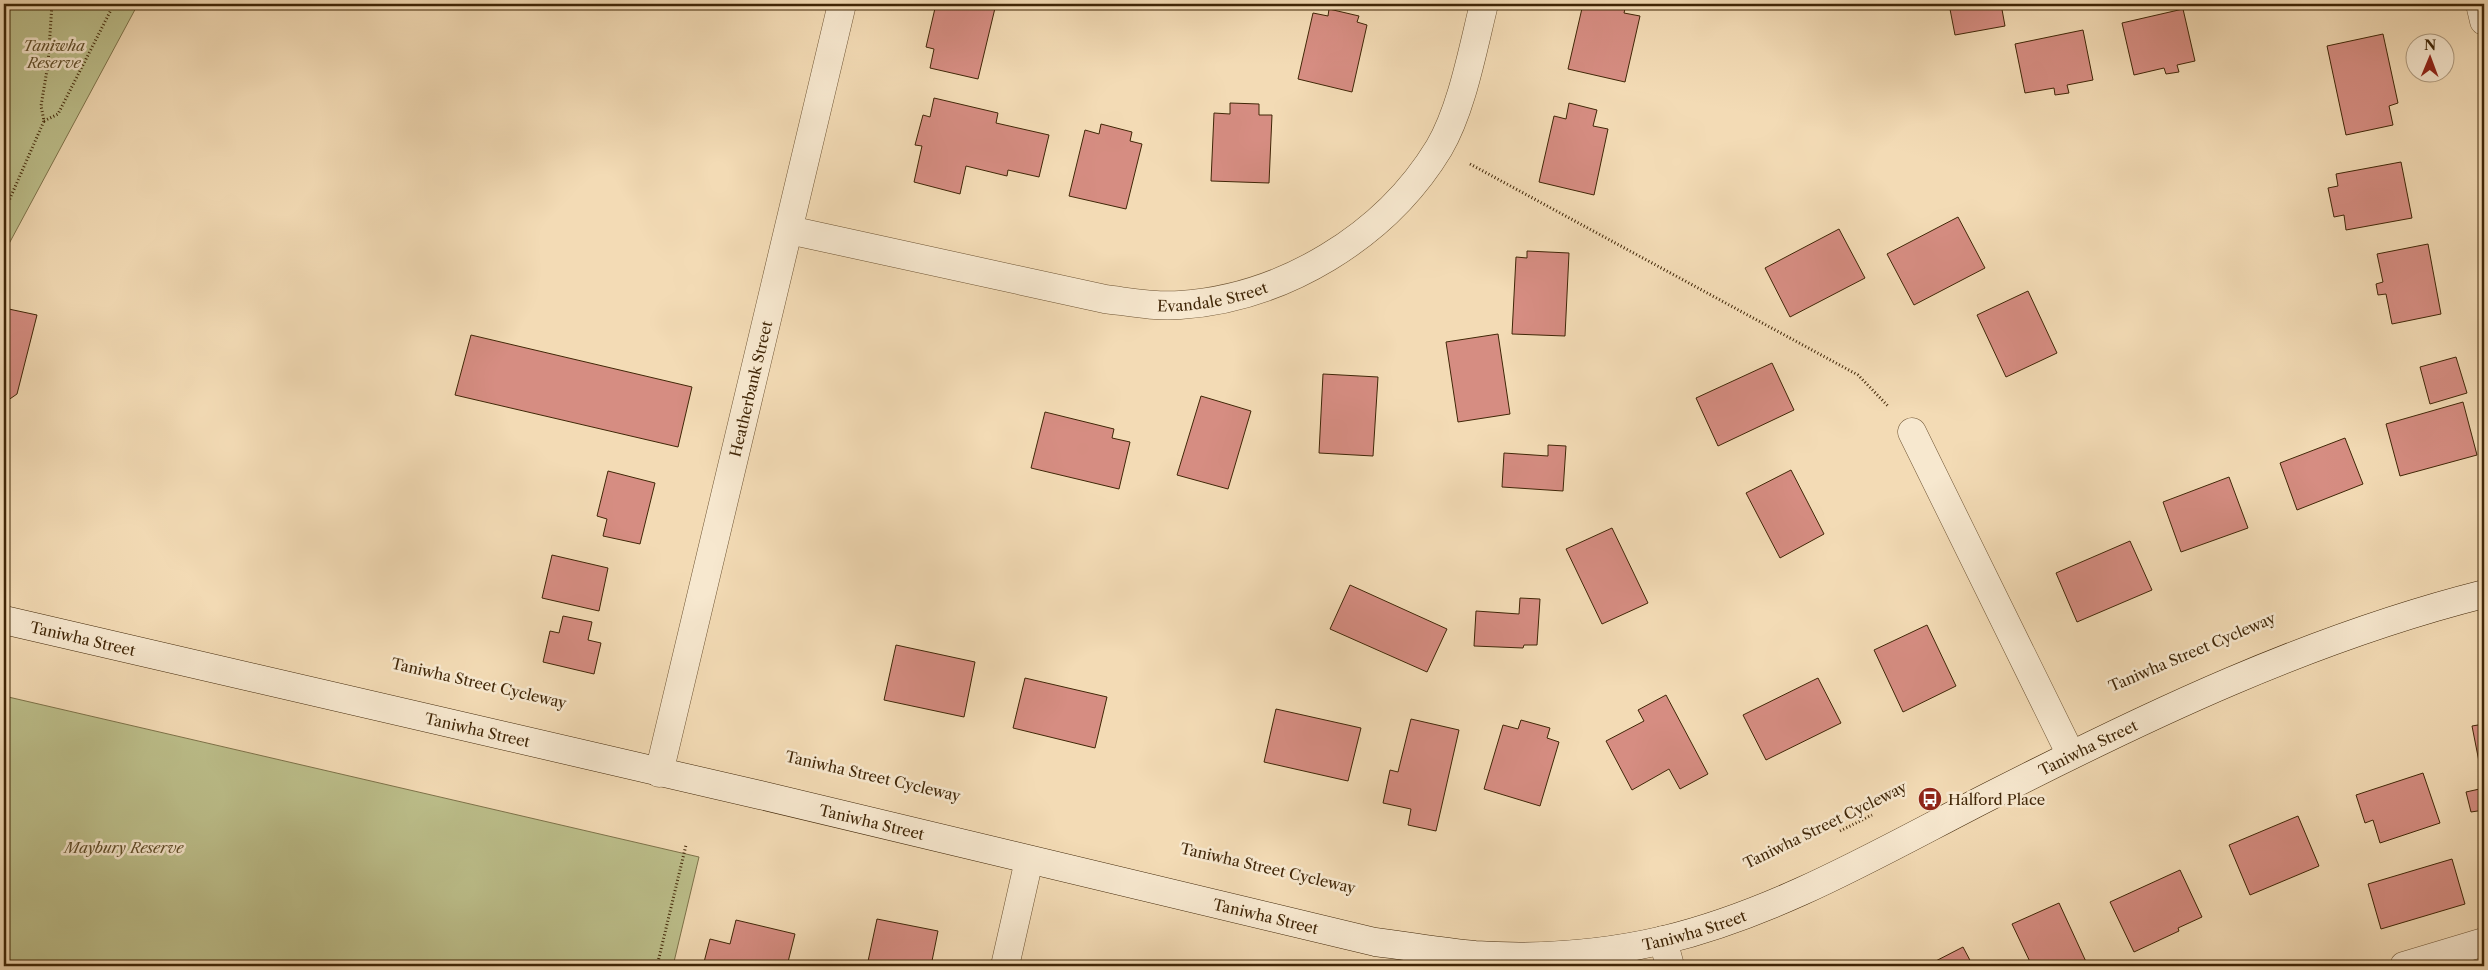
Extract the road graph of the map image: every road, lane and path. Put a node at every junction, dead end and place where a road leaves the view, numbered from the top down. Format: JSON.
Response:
{"nodes":[{"id":1,"x":52,"y":4,"type":"edge"},
{"id":2,"x":114,"y":4,"type":"edge"},
{"id":3,"x":842,"y":4,"type":"edge"},
{"id":4,"x":1484,"y":4,"type":"edge"},
{"id":5,"x":2480,"y":4,"type":"edge"},
{"id":6,"x":2484,"y":21,"type":"edge"},
{"id":7,"x":44,"y":121,"type":"junction"},
{"id":8,"x":1439,"y":147,"type":"junction"},
{"id":9,"x":4,"y":212,"type":"edge"},
{"id":10,"x":789,"y":230,"type":"junction"},
{"id":11,"x":1912,"y":432,"type":"joint"},
{"id":12,"x":2484,"y":594,"type":"edge"},
{"id":13,"x":4,"y":620,"type":"edge"},
{"id":14,"x":2071,"y":755,"type":"junction"},
{"id":15,"x":659,"y":773,"type":"junction"},
{"id":16,"x":1876,"y":813,"type":"dead end"},
{"id":17,"x":1837,"y":834,"type":"dead end"},
{"id":18,"x":686,"y":845,"type":"dead end"},
{"id":19,"x":1029,"y":860,"type":"junction"},
{"id":20,"x":1663,"y":940,"type":"junction"},
{"id":21,"x":2484,"y":942,"type":"edge"},
{"id":22,"x":657,"y":966,"type":"edge"},
{"id":23,"x":1005,"y":966,"type":"edge"},
{"id":24,"x":1670,"y":966,"type":"edge"},
{"id":25,"x":2404,"y":966,"type":"edge"}],
"edges":[{"from":1,"to":7,"type":"path"},
{"from":2,"to":7,"type":"path"},
{"from":3,"to":10,"type":"main road","name":"Heatherbank Street"},
{"from":4,"to":8,"type":"main road","name":"Evandale Street"},
{"from":5,"to":6,"type":"main road"},
{"from":7,"to":9,"type":"path"},
{"from":8,"to":10,"type":"main road","name":"Evandale Street"},
{"from":8,"to":11,"type":"path"},
{"from":10,"to":15,"type":"main road","name":"Heatherbank Street"},
{"from":11,"to":14,"type":"main road"},
{"from":12,"to":14,"type":"main road","name":"Taniwha Street"},
{"from":13,"to":15,"type":"main road","name":"Taniwha Street"},
{"from":14,"to":20,"type":"main road","name":"Taniwha Street"},
{"from":15,"to":19,"type":"main road","name":"Taniwha Street"},
{"from":16,"to":17,"type":"path","name":"Taniwha Street Cycleway"},
{"from":18,"to":22,"type":"path"},
{"from":19,"to":20,"type":"main road","name":"Taniwha Street"},
{"from":19,"to":23,"type":"main road"},
{"from":20,"to":24,"type":"main road"},
{"from":21,"to":25,"type":"main road"}]}
